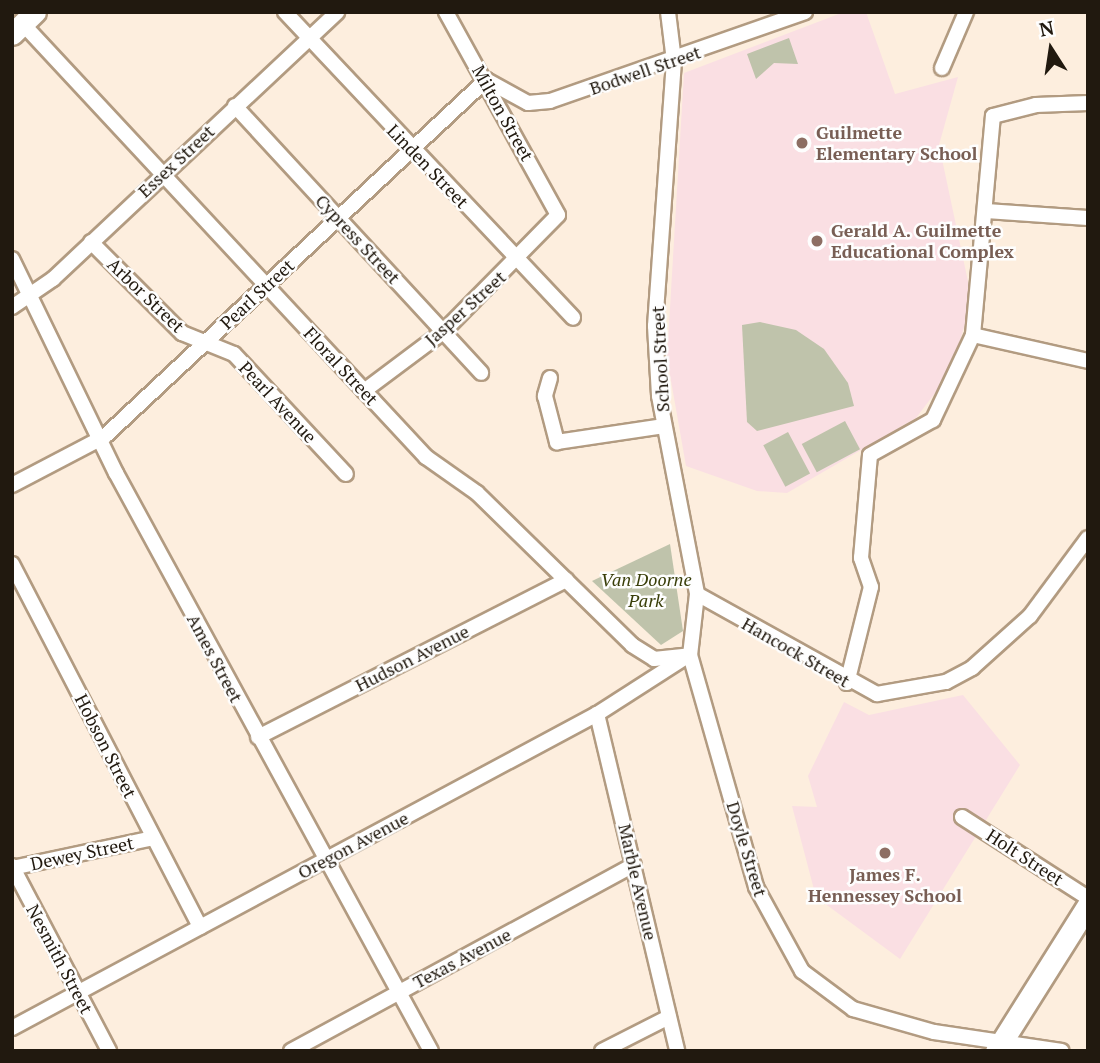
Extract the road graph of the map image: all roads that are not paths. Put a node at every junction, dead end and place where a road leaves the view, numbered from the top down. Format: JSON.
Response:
{"nodes":[{"id":1,"x":285,"y":12,"type":"edge"},
{"id":2,"x":337,"y":12,"type":"edge"},
{"id":3,"x":446,"y":12,"type":"edge"},
{"id":4,"x":668,"y":12,"type":"edge"},
{"id":5,"x":805,"y":12,"type":"edge"},
{"id":6,"x":966,"y":12,"type":"edge"},
{"id":7,"x":24,"y":23,"type":"edge"},
{"id":8,"x":308,"y":40,"type":"junction"},
{"id":9,"x":674,"y":61,"type":"junction"},
{"id":10,"x":942,"y":68,"type":"dead end"},
{"id":11,"x":486,"y":80,"type":"junction"},
{"id":12,"x":1088,"y":103,"type":"edge"},
{"id":13,"x":235,"y":106,"type":"junction"},
{"id":14,"x":412,"y":149,"type":"junction"},
{"id":15,"x":163,"y":173,"type":"junction"},
{"id":16,"x":986,"y":211,"type":"junction"},
{"id":17,"x":558,"y":216,"type":"joint"},
{"id":18,"x":338,"y":218,"type":"junction"},
{"id":19,"x":1088,"y":219,"type":"edge"},
{"id":20,"x":91,"y":242,"type":"junction"},
{"id":21,"x":12,"y":259,"type":"edge"},
{"id":22,"x":517,"y":259,"type":"junction"},
{"id":23,"x":266,"y":285,"type":"junction"},
{"id":24,"x":30,"y":296,"type":"junction"},
{"id":25,"x":12,"y":307,"type":"edge"},
{"id":26,"x":573,"y":318,"type":"dead end"},
{"id":27,"x":443,"y":332,"type":"junction"},
{"id":28,"x":973,"y":335,"type":"junction"},
{"id":29,"x":204,"y":344,"type":"junction"},
{"id":30,"x":1088,"y":361,"type":"edge"},
{"id":31,"x":481,"y":373,"type":"dead end"},
{"id":32,"x":550,"y":378,"type":"dead end"},
{"id":33,"x":364,"y":391,"type":"junction"},
{"id":34,"x":664,"y":426,"type":"junction"},
{"id":35,"x":100,"y":440,"type":"junction"},
{"id":36,"x":346,"y":474,"type":"dead end"},
{"id":37,"x":12,"y":485,"type":"edge"},
{"id":38,"x":1088,"y":538,"type":"edge"},
{"id":39,"x":12,"y":564,"type":"edge"},
{"id":40,"x":566,"y":580,"type":"junction"},
{"id":41,"x":697,"y":594,"type":"junction"},
{"id":42,"x":690,"y":655,"type":"junction"},
{"id":43,"x":847,"y":683,"type":"junction"},
{"id":44,"x":597,"y":714,"type":"junction"},
{"id":45,"x":258,"y":737,"type":"junction"},
{"id":46,"x":962,"y":817,"type":"dead end"},
{"id":47,"x":153,"y":838,"type":"junction"},
{"id":48,"x":326,"y":860,"type":"junction"},
{"id":49,"x":634,"y":865,"type":"junction"},
{"id":50,"x":13,"y":868,"type":"edge"},
{"id":51,"x":1088,"y":898,"type":"edge"},
{"id":52,"x":1088,"y":905,"type":"edge"},
{"id":53,"x":200,"y":927,"type":"junction"},
{"id":54,"x":399,"y":992,"type":"junction"},
{"id":55,"x":78,"y":993,"type":"junction"},
{"id":56,"x":669,"y":1017,"type":"junction"},
{"id":57,"x":12,"y":1028,"type":"edge"},
{"id":58,"x":999,"y":1046,"type":"edge"},
{"id":59,"x":109,"y":1051,"type":"edge"},
{"id":60,"x":291,"y":1051,"type":"edge"},
{"id":61,"x":431,"y":1051,"type":"edge"},
{"id":62,"x":602,"y":1051,"type":"edge"},
{"id":63,"x":677,"y":1051,"type":"edge"},
{"id":64,"x":1062,"y":1051,"type":"edge"}],
"edges":[{"from":1,"to":8,"type":"street","name":"Linden Street"},
{"from":2,"to":8,"type":"street","name":"Essex Street"},
{"from":3,"to":11,"type":"street","name":"Milton Street"},
{"from":4,"to":9,"type":"street","name":"School Street"},
{"from":5,"to":9,"type":"street","name":"Bodwell Street"},
{"from":6,"to":10,"type":"street"},
{"from":7,"to":15,"type":"street","name":"Floral Street"},
{"from":8,"to":13,"type":"street","name":"Essex Street"},
{"from":8,"to":14,"type":"street","name":"Linden Street"},
{"from":9,"to":11,"type":"street","name":"Bodwell Street"},
{"from":9,"to":34,"type":"street","name":"School Street"},
{"from":11,"to":14,"type":"street","name":"Pearl Street"},
{"from":11,"to":17,"type":"street","name":"Milton Street"},
{"from":12,"to":16,"type":"street"},
{"from":13,"to":15,"type":"street","name":"Essex Street"},
{"from":13,"to":18,"type":"street","name":"Cypress Street"},
{"from":14,"to":18,"type":"street","name":"Pearl Street"},
{"from":14,"to":22,"type":"street","name":"Linden Street"},
{"from":15,"to":20,"type":"street","name":"Essex Street"},
{"from":15,"to":23,"type":"street","name":"Floral Street"},
{"from":16,"to":19,"type":"street"},
{"from":16,"to":28,"type":"street"},
{"from":17,"to":22,"type":"street","name":"Jasper Street"},
{"from":18,"to":23,"type":"street","name":"Pearl Street"},
{"from":18,"to":27,"type":"street","name":"Cypress Street"},
{"from":20,"to":24,"type":"street","name":"Essex Street"},
{"from":20,"to":29,"type":"street","name":"Arbor Street"},
{"from":21,"to":24,"type":"street","name":"Ames Street"},
{"from":22,"to":26,"type":"street","name":"Linden Street"},
{"from":22,"to":27,"type":"street","name":"Jasper Street"},
{"from":23,"to":29,"type":"street","name":"Pearl Street"},
{"from":23,"to":33,"type":"street","name":"Floral Street"},
{"from":24,"to":25,"type":"street","name":"Essex Street"},
{"from":24,"to":35,"type":"street","name":"Ames Street"},
{"from":27,"to":31,"type":"street","name":"Cypress Street"},
{"from":27,"to":33,"type":"street","name":"Jasper Street"},
{"from":28,"to":30,"type":"street"},
{"from":28,"to":43,"type":"street"},
{"from":29,"to":35,"type":"street","name":"Pearl Street"},
{"from":29,"to":36,"type":"street","name":"Pearl Avenue"},
{"from":32,"to":34,"type":"street"},
{"from":33,"to":40,"type":"street","name":"Floral Street"},
{"from":34,"to":41,"type":"street","name":"School Street"},
{"from":35,"to":37,"type":"street","name":"Pearl Street"},
{"from":35,"to":45,"type":"street","name":"Ames Street"},
{"from":38,"to":43,"type":"street","name":"Hancock Street"},
{"from":39,"to":47,"type":"street","name":"Hobson Street"},
{"from":40,"to":42,"type":"street","name":"Floral Street"},
{"from":40,"to":45,"type":"street","name":"Hudson Avenue"},
{"from":41,"to":42,"type":"street","name":"School Street"},
{"from":41,"to":43,"type":"street","name":"Hancock Street"},
{"from":42,"to":44,"type":"street","name":"Oregon Avenue"},
{"from":42,"to":58,"type":"street","name":"Doyle Street"},
{"from":44,"to":48,"type":"street","name":"Oregon Avenue"},
{"from":44,"to":49,"type":"street","name":"Marble Avenue"},
{"from":45,"to":48,"type":"street","name":"Ames Street"},
{"from":46,"to":51,"type":"street","name":"Holt Street"},
{"from":47,"to":50,"type":"street","name":"Dewey Street"},
{"from":47,"to":53,"type":"street","name":"Hobson Street"},
{"from":48,"to":53,"type":"street","name":"Oregon Avenue"},
{"from":48,"to":54,"type":"street","name":"Ames Street"},
{"from":49,"to":54,"type":"street","name":"Texas Avenue"},
{"from":49,"to":56,"type":"street","name":"Marble Avenue"},
{"from":50,"to":55,"type":"street","name":"Nesmith Street"},
{"from":52,"to":58,"type":"main road"},
{"from":53,"to":55,"type":"street","name":"Oregon Avenue"},
{"from":54,"to":60,"type":"street","name":"Texas Avenue"},
{"from":54,"to":61,"type":"street","name":"Ames Street"},
{"from":55,"to":57,"type":"street","name":"Oregon Avenue"},
{"from":55,"to":59,"type":"street","name":"Nesmith Street"},
{"from":56,"to":62,"type":"street"},
{"from":56,"to":63,"type":"street","name":"Marble Avenue"},
{"from":58,"to":64,"type":"street","name":"Doyle Street"}]}
